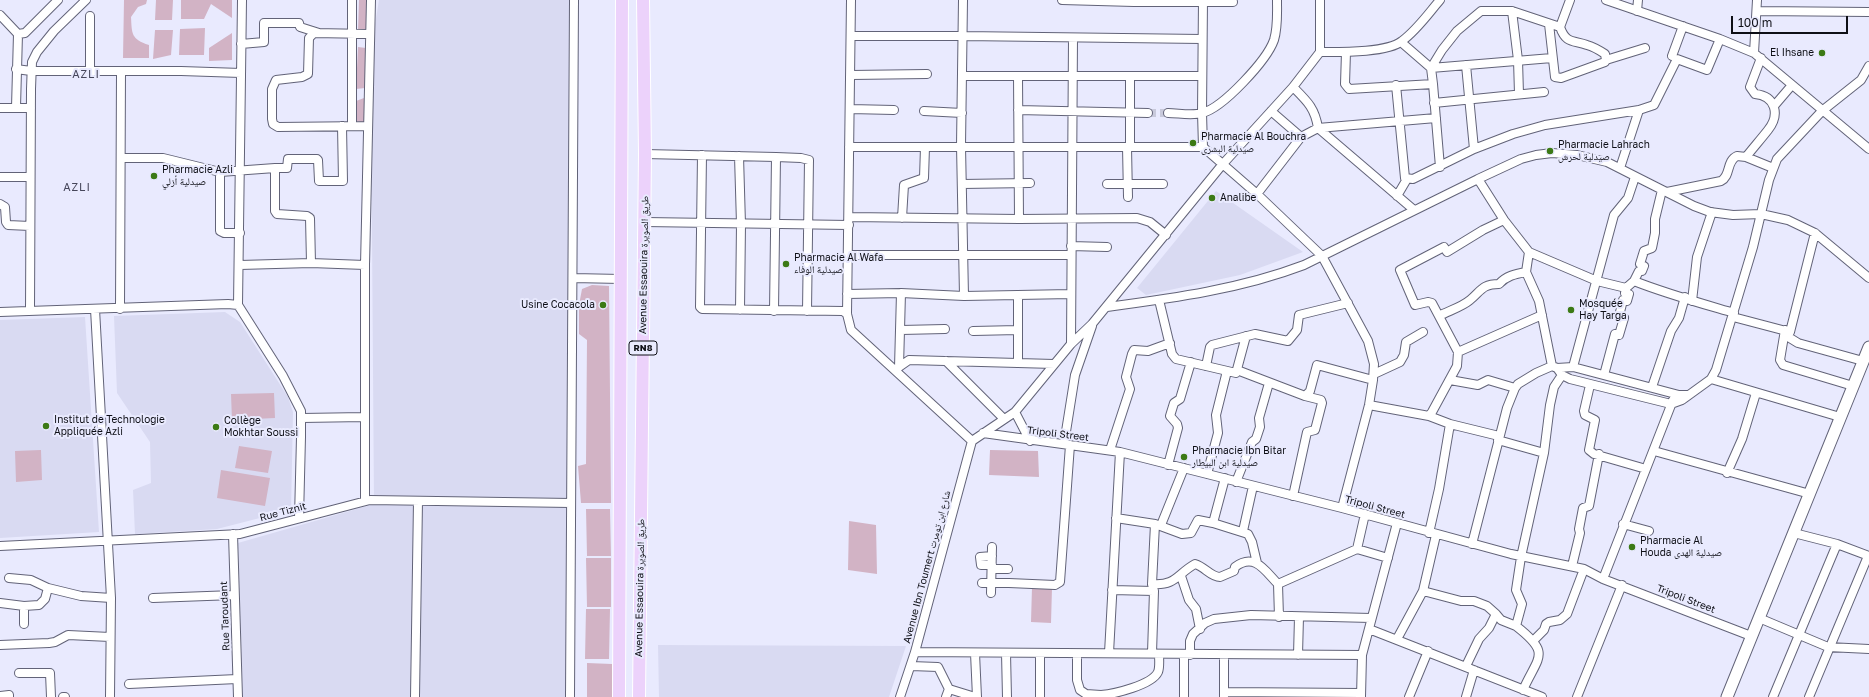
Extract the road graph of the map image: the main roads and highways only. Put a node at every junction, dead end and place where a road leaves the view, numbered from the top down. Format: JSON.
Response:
{"nodes":[{"id":1,"x":622,"y":0,"type":"edge"},
{"id":2,"x":643,"y":0,"type":"edge"},
{"id":3,"x":1869,"y":348,"type":"edge"},
{"id":4,"x":619,"y":697,"type":"edge"},
{"id":5,"x":639,"y":697,"type":"edge"},
{"id":6,"x":1727,"y":697,"type":"edge"}],
"edges":[{"from":1,"to":4,"type":"main road","name":"Avenue Essaouira طريق الصويرة","number":"RN8"},
{"from":2,"to":5,"type":"main road","name":"Avenue Essaouira طريق الصويرة","number":"RN8"},
{"from":3,"to":6,"type":"main road"}]}
